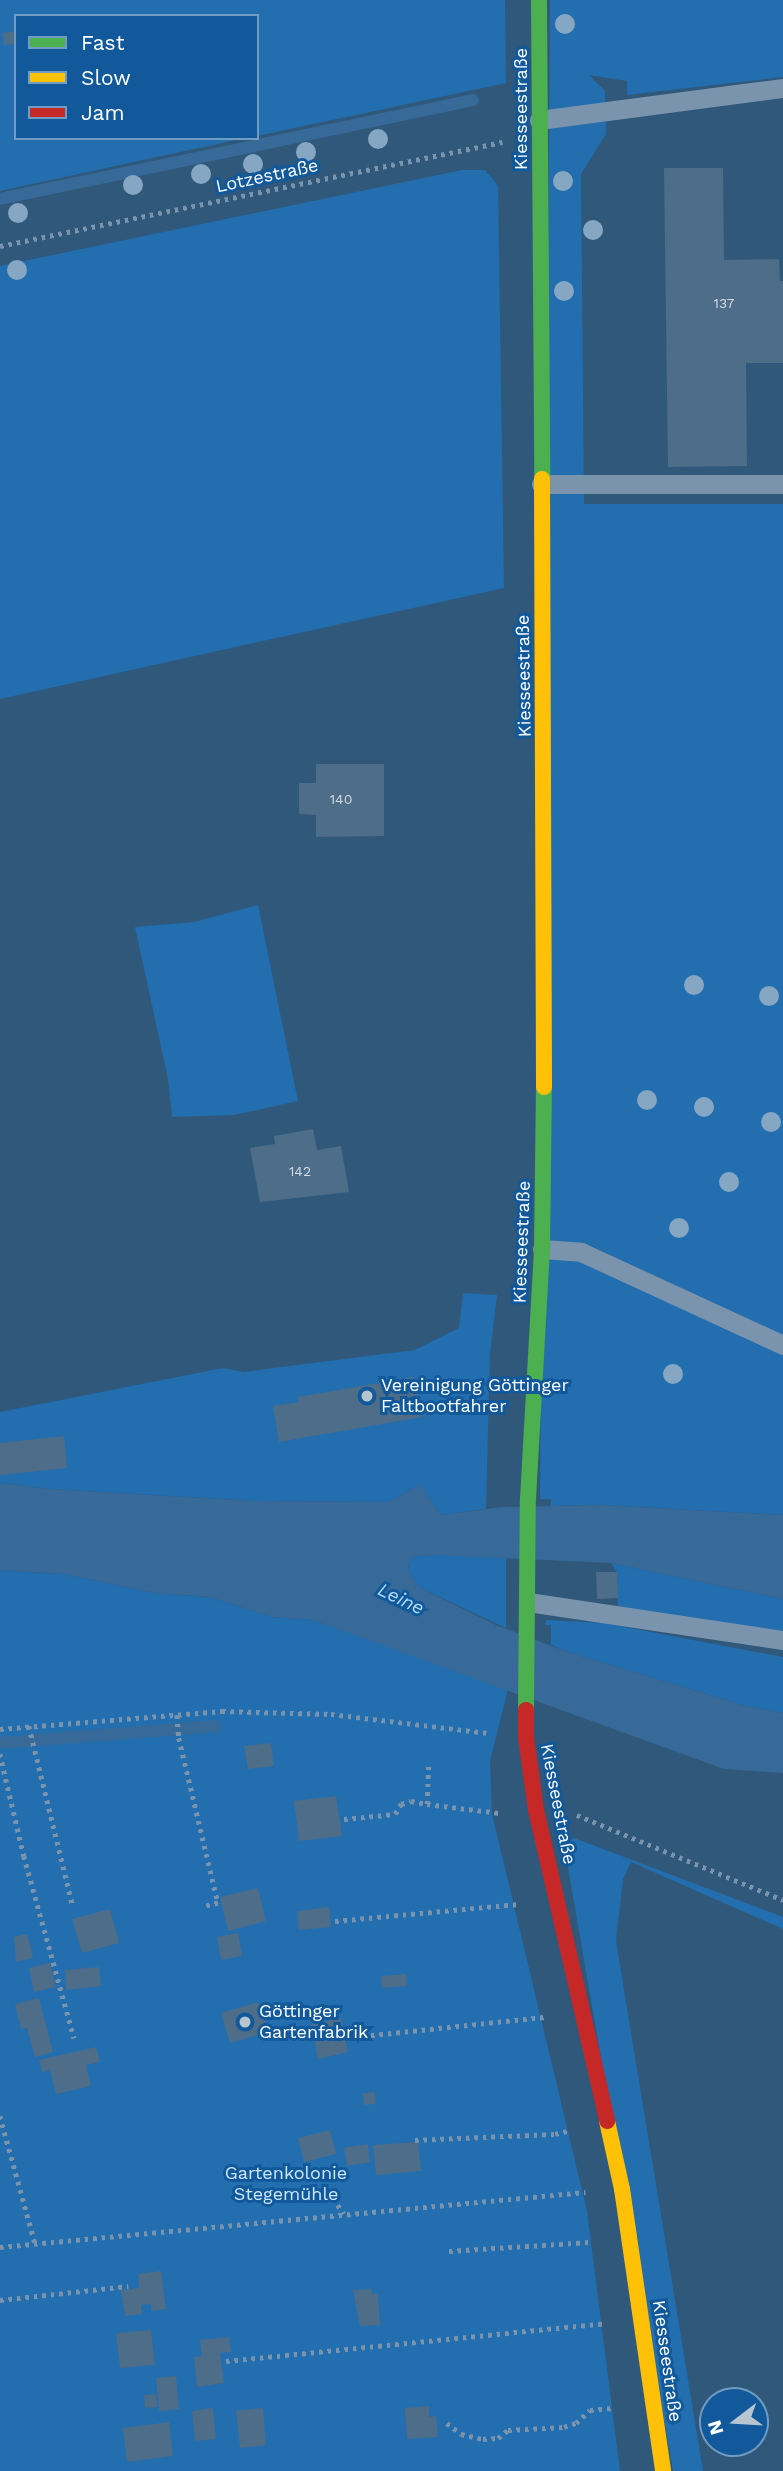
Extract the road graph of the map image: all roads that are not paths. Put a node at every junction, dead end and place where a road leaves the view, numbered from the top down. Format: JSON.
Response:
{"nodes":[{"id":1,"x":540,"y":0,"type":"edge"},
{"id":2,"x":783,"y":88,"type":"edge"},
{"id":3,"x":540,"y":127,"type":"junction"},
{"id":4,"x":541,"y":484,"type":"junction"},
{"id":5,"x":783,"y":484,"type":"edge"},
{"id":6,"x":542,"y":1249,"type":"junction"},
{"id":7,"x":783,"y":1345,"type":"edge"},
{"id":8,"x":528,"y":1602,"type":"junction"},
{"id":9,"x":783,"y":1640,"type":"edge"},
{"id":10,"x":663,"y":2471,"type":"edge"}],
"edges":[{"from":1,"to":3,"type":"street","name":"Kiesseestraße"},
{"from":2,"to":3,"type":"lane"},
{"from":3,"to":4,"type":"street","name":"Kiesseestraße"},
{"from":4,"to":5,"type":"lane"},
{"from":4,"to":6,"type":"street","name":"Kiesseestraße"},
{"from":6,"to":7,"type":"lane"},
{"from":6,"to":8,"type":"street","name":"Kiesseestraße"},
{"from":8,"to":9,"type":"lane"},
{"from":8,"to":10,"type":"street","name":"Kiesseestraße"}]}
